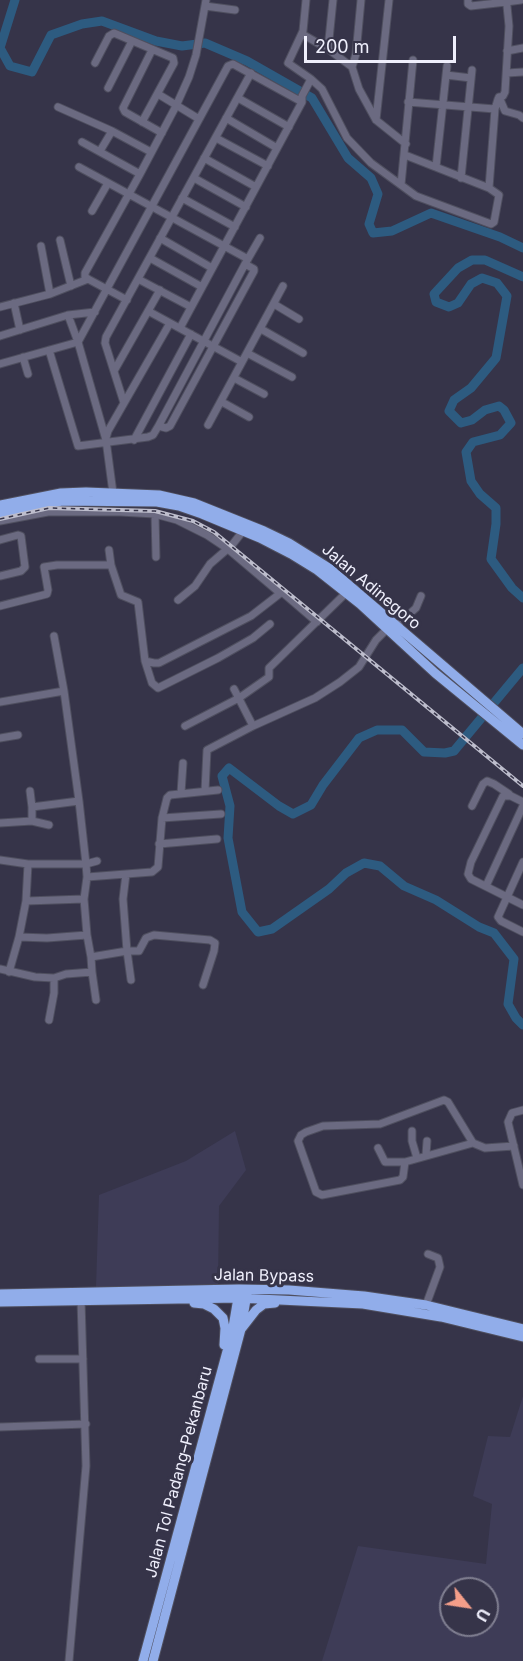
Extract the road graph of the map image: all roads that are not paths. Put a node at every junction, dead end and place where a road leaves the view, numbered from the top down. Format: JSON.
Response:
{"nodes":[{"id":1,"x":306,"y":0,"type":"edge"},
{"id":2,"x":333,"y":0,"type":"edge"},
{"id":3,"x":362,"y":0,"type":"edge"},
{"id":4,"x":389,"y":0,"type":"edge"},
{"id":5,"x":468,"y":0,"type":"edge"},
{"id":6,"x":521,"y":0,"type":"edge"},
{"id":7,"x":507,"y":2,"type":"junction"},
{"id":8,"x":205,"y":3,"type":"edge"},
{"id":9,"x":235,"y":10,"type":"dead end"},
{"id":10,"x":302,"y":34,"type":"junction"},
{"id":11,"x":132,"y":41,"type":"junction"},
{"id":12,"x":523,"y":48,"type":"edge"},
{"id":13,"x":328,"y":49,"type":"junction"},
{"id":14,"x":152,"y":50,"type":"junction"},
{"id":15,"x":507,"y":51,"type":"junction"},
{"id":16,"x":413,"y":60,"type":"dead end"},
{"id":17,"x":95,"y":63,"type":"dead end"},
{"id":18,"x":447,"y":66,"type":"dead end"},
{"id":19,"x":352,"y":67,"type":"junction"},
{"id":20,"x":523,"y":72,"type":"edge"},
{"id":21,"x":251,"y":73,"type":"junction"},
{"id":22,"x":507,"y":73,"type":"junction"},
{"id":23,"x":446,"y":75,"type":"junction"},
{"id":24,"x":312,"y":79,"type":"junction"},
{"id":25,"x":108,"y":88,"type":"dead end"},
{"id":26,"x":158,"y":94,"type":"junction"},
{"id":27,"x":303,"y":96,"type":"junction"},
{"id":28,"x":499,"y":97,"type":"junction"},
{"id":29,"x":238,"y":98,"type":"junction"},
{"id":30,"x":408,"y":102,"type":"junction"},
{"id":31,"x":442,"y":105,"type":"junction"},
{"id":32,"x":176,"y":106,"type":"junction"},
{"id":33,"x":58,"y":107,"type":"dead end"},
{"id":34,"x":468,"y":107,"type":"junction"},
{"id":35,"x":495,"y":109,"type":"junction"},
{"id":36,"x":226,"y":118,"type":"junction"},
{"id":37,"x":523,"y":118,"type":"edge"},
{"id":38,"x":199,"y":119,"type":"junction"},
{"id":39,"x":376,"y":120,"type":"junction"},
{"id":40,"x":142,"y":122,"type":"junction"},
{"id":41,"x":289,"y":127,"type":"junction"},
{"id":42,"x":112,"y":131,"type":"junction"},
{"id":43,"x":162,"y":133,"type":"junction"},
{"id":44,"x":216,"y":138,"type":"junction"},
{"id":45,"x":82,"y":142,"type":"dead end"},
{"id":46,"x":406,"y":144,"type":"junction"},
{"id":47,"x":277,"y":148,"type":"junction"},
{"id":48,"x":100,"y":152,"type":"junction"},
{"id":49,"x":151,"y":153,"type":"junction"},
{"id":50,"x":405,"y":155,"type":"junction"},
{"id":51,"x":204,"y":158,"type":"junction"},
{"id":52,"x":79,"y":166,"type":"dead end"},
{"id":53,"x":268,"y":166,"type":"junction"},
{"id":54,"x":436,"y":167,"type":"junction"},
{"id":55,"x":140,"y":174,"type":"junction"},
{"id":56,"x":194,"y":178,"type":"junction"},
{"id":57,"x":461,"y":178,"type":"junction"},
{"id":58,"x":108,"y":183,"type":"junction"},
{"id":59,"x":401,"y":185,"type":"junction"},
{"id":60,"x":256,"y":188,"type":"junction"},
{"id":61,"x":489,"y":188,"type":"junction"},
{"id":62,"x":128,"y":195,"type":"junction"},
{"id":63,"x":183,"y":198,"type":"junction"},
{"id":64,"x":151,"y":207,"type":"junction"},
{"id":65,"x":246,"y":207,"type":"junction"},
{"id":66,"x":92,"y":210,"type":"dead end"},
{"id":67,"x":171,"y":218,"type":"junction"},
{"id":68,"x":235,"y":227,"type":"junction"},
{"id":69,"x":160,"y":238,"type":"junction"},
{"id":70,"x":260,"y":238,"type":"dead end"},
{"id":71,"x":60,"y":240,"type":"dead end"},
{"id":72,"x":41,"y":246,"type":"dead end"},
{"id":73,"x":224,"y":246,"type":"junction"},
{"id":74,"x":150,"y":258,"type":"junction"},
{"id":75,"x":249,"y":264,"type":"junction"},
{"id":76,"x":212,"y":268,"type":"junction"},
{"id":77,"x":88,"y":279,"type":"junction"},
{"id":78,"x":138,"y":279,"type":"junction"},
{"id":79,"x":71,"y":286,"type":"junction"},
{"id":80,"x":283,"y":286,"type":"dead end"},
{"id":81,"x":202,"y":287,"type":"junction"},
{"id":82,"x":107,"y":289,"type":"junction"},
{"id":83,"x":160,"y":290,"type":"junction"},
{"id":84,"x":50,"y":294,"type":"junction"},
{"id":85,"x":127,"y":300,"type":"junction"},
{"id":86,"x":14,"y":303,"type":"junction"},
{"id":87,"x":274,"y":304,"type":"junction"},
{"id":88,"x":0,"y":307,"type":"edge"},
{"id":89,"x":191,"y":308,"type":"junction"},
{"id":90,"x":148,"y":311,"type":"junction"},
{"id":91,"x":94,"y":312,"type":"junction"},
{"id":92,"x":68,"y":315,"type":"junction"},
{"id":93,"x":298,"y":319,"type":"dead end"},
{"id":94,"x":170,"y":323,"type":"junction"},
{"id":95,"x":180,"y":328,"type":"junction"},
{"id":96,"x":261,"y":329,"type":"junction"},
{"id":97,"x":20,"y":330,"type":"junction"},
{"id":98,"x":191,"y":334,"type":"junction"},
{"id":99,"x":0,"y":336,"type":"edge"},
{"id":100,"x":78,"y":342,"type":"junction"},
{"id":101,"x":210,"y":343,"type":"junction"},
{"id":102,"x":49,"y":350,"type":"junction"},
{"id":103,"x":247,"y":353,"type":"junction"},
{"id":104,"x":303,"y":353,"type":"dead end"},
{"id":105,"x":23,"y":357,"type":"junction"},
{"id":106,"x":242,"y":362,"type":"junction"},
{"id":107,"x":0,"y":364,"type":"edge"},
{"id":108,"x":114,"y":371,"type":"junction"},
{"id":109,"x":28,"y":374,"type":"dead end"},
{"id":110,"x":292,"y":377,"type":"dead end"},
{"id":111,"x":234,"y":378,"type":"junction"},
{"id":112,"x":264,"y":394,"type":"dead end"},
{"id":113,"x":222,"y":402,"type":"junction"},
{"id":114,"x":124,"y":403,"type":"junction"},
{"id":115,"x":249,"y":417,"type":"dead end"},
{"id":116,"x":208,"y":425,"type":"dead end"},
{"id":117,"x":134,"y":440,"type":"junction"},
{"id":118,"x":106,"y":442,"type":"junction"},
{"id":119,"x":113,"y":493,"type":"junction"},
{"id":120,"x":0,"y":505,"type":"edge"},
{"id":121,"x":0,"y":513,"type":"edge"},
{"id":122,"x":155,"y":514,"type":"junction"},
{"id":123,"x":0,"y":521,"type":"edge"},
{"id":124,"x":243,"y":531,"type":"junction"},
{"id":125,"x":0,"y":540,"type":"edge"},
{"id":126,"x":228,"y":549,"type":"junction"},
{"id":127,"x":109,"y":550,"type":"dead end"},
{"id":128,"x":156,"y":557,"type":"dead end"},
{"id":129,"x":111,"y":565,"type":"junction"},
{"id":130,"x":0,"y":576,"type":"edge"},
{"id":131,"x":280,"y":593,"type":"junction"},
{"id":132,"x":346,"y":593,"type":"junction"},
{"id":133,"x":421,"y":596,"type":"dead end"},
{"id":134,"x":178,"y":600,"type":"dead end"},
{"id":135,"x":362,"y":601,"type":"junction"},
{"id":136,"x":0,"y":606,"type":"edge"},
{"id":137,"x":317,"y":621,"type":"junction"},
{"id":138,"x":270,"y":624,"type":"dead end"},
{"id":139,"x":391,"y":628,"type":"junction"},
{"id":140,"x":54,"y":636,"type":"dead end"},
{"id":141,"x":145,"y":662,"type":"junction"},
{"id":142,"x":234,"y":688,"type":"dead end"},
{"id":143,"x":64,"y":691,"type":"junction"},
{"id":144,"x":239,"y":698,"type":"junction"},
{"id":145,"x":0,"y":702,"type":"edge"},
{"id":146,"x":501,"y":721,"type":"junction"},
{"id":147,"x":185,"y":726,"type":"dead end"},
{"id":148,"x":253,"y":726,"type":"junction"},
{"id":149,"x":523,"y":734,"type":"edge"},
{"id":150,"x":18,"y":735,"type":"dead end"},
{"id":151,"x":0,"y":738,"type":"edge"},
{"id":152,"x":523,"y":745,"type":"edge"},
{"id":153,"x":183,"y":763,"type":"dead end"},
{"id":154,"x":218,"y":790,"type":"dead end"},
{"id":155,"x":30,"y":791,"type":"dead end"},
{"id":156,"x":205,"y":791,"type":"junction"},
{"id":157,"x":181,"y":793,"type":"junction"},
{"id":158,"x":511,"y":796,"type":"junction"},
{"id":159,"x":79,"y":801,"type":"junction"},
{"id":160,"x":523,"y":804,"type":"edge"},
{"id":161,"x":472,"y":806,"type":"dead end"},
{"id":162,"x":32,"y":807,"type":"junction"},
{"id":163,"x":221,"y":814,"type":"dead end"},
{"id":164,"x":162,"y":818,"type":"junction"},
{"id":165,"x":32,"y":821,"type":"junction"},
{"id":166,"x":0,"y":823,"type":"edge"},
{"id":167,"x":49,"y":825,"type":"dead end"},
{"id":168,"x":218,"y":839,"type":"dead end"},
{"id":169,"x":159,"y":844,"type":"junction"},
{"id":170,"x":0,"y":860,"type":"edge"},
{"id":171,"x":96,"y":861,"type":"dead end"},
{"id":172,"x":523,"y":862,"type":"edge"},
{"id":173,"x":28,"y":864,"type":"junction"},
{"id":174,"x":86,"y":864,"type":"junction"},
{"id":175,"x":126,"y":874,"type":"junction"},
{"id":176,"x":87,"y":877,"type":"junction"},
{"id":177,"x":486,"y":886,"type":"junction"},
{"id":178,"x":507,"y":897,"type":"junction"},
{"id":179,"x":84,"y":899,"type":"junction"},
{"id":180,"x":26,"y":901,"type":"junction"},
{"id":181,"x":523,"y":905,"type":"edge"},
{"id":182,"x":523,"y":932,"type":"edge"},
{"id":183,"x":87,"y":935,"type":"junction"},
{"id":184,"x":19,"y":937,"type":"junction"},
{"id":185,"x":127,"y":951,"type":"junction"},
{"id":186,"x":91,"y":957,"type":"junction"},
{"id":187,"x":0,"y":969,"type":"edge"},
{"id":188,"x":9,"y":972,"type":"junction"},
{"id":189,"x":92,"y":972,"type":"junction"},
{"id":190,"x":54,"y":978,"type":"junction"},
{"id":191,"x":131,"y":980,"type":"dead end"},
{"id":192,"x":203,"y":985,"type":"dead end"},
{"id":193,"x":96,"y":1000,"type":"dead end"},
{"id":194,"x":49,"y":1020,"type":"dead end"},
{"id":195,"x":523,"y":1110,"type":"edge"},
{"id":196,"x":412,"y":1131,"type":"dead end"},
{"id":197,"x":427,"y":1141,"type":"dead end"},
{"id":198,"x":473,"y":1143,"type":"junction"},
{"id":199,"x":514,"y":1146,"type":"junction"},
{"id":200,"x":378,"y":1148,"type":"dead end"},
{"id":201,"x":426,"y":1155,"type":"junction"},
{"id":202,"x":417,"y":1158,"type":"junction"},
{"id":203,"x":405,"y":1162,"type":"junction"},
{"id":204,"x":521,"y":1166,"type":"edge"},
{"id":205,"x":523,"y":1185,"type":"edge"},
{"id":206,"x":428,"y":1254,"type":"dead end"},
{"id":207,"x":243,"y":1293,"type":"junction"},
{"id":208,"x":0,"y":1294,"type":"edge"},
{"id":209,"x":34,"y":1297,"type":"junction"},
{"id":210,"x":154,"y":1299,"type":"junction"},
{"id":211,"x":81,"y":1300,"type":"junction"},
{"id":212,"x":313,"y":1301,"type":"junction"},
{"id":213,"x":0,"y":1302,"type":"edge"},
{"id":214,"x":426,"y":1305,"type":"junction"},
{"id":215,"x":241,"y":1329,"type":"junction"},
{"id":216,"x":523,"y":1329,"type":"edge"},
{"id":217,"x":523,"y":1337,"type":"edge"},
{"id":218,"x":39,"y":1359,"type":"dead end"},
{"id":219,"x":83,"y":1359,"type":"junction"},
{"id":220,"x":224,"y":1363,"type":"junction"},
{"id":221,"x":86,"y":1424,"type":"junction"},
{"id":222,"x":0,"y":1427,"type":"edge"},
{"id":223,"x":69,"y":1661,"type":"edge"},
{"id":224,"x":143,"y":1661,"type":"edge"},
{"id":225,"x":153,"y":1661,"type":"edge"}],
"edges":[{"from":1,"to":10,"type":"street"},
{"from":2,"to":13,"type":"street"},
{"from":3,"to":19,"type":"street"},
{"from":4,"to":39,"type":"street"},
{"from":5,"to":7,"type":"street"},
{"from":6,"to":7,"type":"street"},
{"from":7,"to":15,"type":"street"},
{"from":8,"to":9,"type":"street"},
{"from":8,"to":32,"type":"street"},
{"from":10,"to":13,"type":"street"},
{"from":10,"to":24,"type":"street"},
{"from":11,"to":14,"type":"street"},
{"from":11,"to":17,"type":"street"},
{"from":11,"to":25,"type":"street"},
{"from":12,"to":15,"type":"street"},
{"from":13,"to":19,"type":"street"},
{"from":14,"to":26,"type":"street"},
{"from":14,"to":40,"type":"street"},
{"from":15,"to":22,"type":"street"},
{"from":16,"to":30,"type":"street"},
{"from":18,"to":23,"type":"street"},
{"from":19,"to":39,"type":"street"},
{"from":20,"to":22,"type":"street"},
{"from":21,"to":27,"type":"street"},
{"from":21,"to":29,"type":"street"},
{"from":21,"to":38,"type":"street"},
{"from":22,"to":28,"type":"street"},
{"from":23,"to":31,"type":"street"},
{"from":23,"to":34,"type":"street"},
{"from":24,"to":27,"type":"street"},
{"from":24,"to":59,"type":"street"},
{"from":26,"to":32,"type":"street"},
{"from":26,"to":40,"type":"street"},
{"from":27,"to":41,"type":"street"},
{"from":28,"to":35,"type":"street"},
{"from":28,"to":37,"type":"street"},
{"from":29,"to":36,"type":"street"},
{"from":29,"to":41,"type":"street"},
{"from":30,"to":31,"type":"street"},
{"from":30,"to":46,"type":"street"},
{"from":31,"to":34,"type":"street"},
{"from":31,"to":54,"type":"street"},
{"from":32,"to":38,"type":"street"},
{"from":32,"to":43,"type":"street"},
{"from":33,"to":42,"type":"street"},
{"from":34,"to":35,"type":"street"},
{"from":34,"to":57,"type":"street"},
{"from":35,"to":61,"type":"street"},
{"from":36,"to":44,"type":"street"},
{"from":36,"to":47,"type":"street"},
{"from":38,"to":64,"type":"street"},
{"from":39,"to":46,"type":"street"},
{"from":40,"to":43,"type":"street"},
{"from":41,"to":47,"type":"street"},
{"from":42,"to":48,"type":"street"},
{"from":42,"to":49,"type":"street"},
{"from":43,"to":49,"type":"street"},
{"from":44,"to":51,"type":"street"},
{"from":44,"to":53,"type":"street"},
{"from":45,"to":48,"type":"street"},
{"from":46,"to":50,"type":"street"},
{"from":47,"to":53,"type":"street"},
{"from":48,"to":55,"type":"street"},
{"from":49,"to":55,"type":"street"},
{"from":50,"to":54,"type":"street"},
{"from":50,"to":59,"type":"street"},
{"from":51,"to":56,"type":"street"},
{"from":51,"to":60,"type":"street"},
{"from":52,"to":58,"type":"street"},
{"from":53,"to":60,"type":"street"},
{"from":54,"to":57,"type":"street"},
{"from":55,"to":62,"type":"street"},
{"from":56,"to":63,"type":"street"},
{"from":56,"to":65,"type":"street"},
{"from":57,"to":61,"type":"street"},
{"from":58,"to":62,"type":"street"},
{"from":58,"to":66,"type":"street"},
{"from":59,"to":61,"type":"street"},
{"from":60,"to":65,"type":"street"},
{"from":62,"to":64,"type":"street"},
{"from":62,"to":77,"type":"street"},
{"from":63,"to":67,"type":"street"},
{"from":63,"to":68,"type":"street"},
{"from":64,"to":67,"type":"street"},
{"from":64,"to":82,"type":"street"},
{"from":65,"to":68,"type":"street"},
{"from":67,"to":69,"type":"street"},
{"from":67,"to":73,"type":"street"},
{"from":68,"to":73,"type":"street"},
{"from":69,"to":74,"type":"street"},
{"from":69,"to":76,"type":"street"},
{"from":70,"to":75,"type":"street"},
{"from":71,"to":79,"type":"street"},
{"from":72,"to":84,"type":"street"},
{"from":73,"to":75,"type":"street"},
{"from":73,"to":76,"type":"street"},
{"from":74,"to":78,"type":"street"},
{"from":74,"to":81,"type":"street"},
{"from":75,"to":101,"type":"street"},
{"from":75,"to":101,"type":"street"},
{"from":76,"to":81,"type":"street"},
{"from":77,"to":79,"type":"street"},
{"from":77,"to":82,"type":"street"},
{"from":78,"to":83,"type":"street"},
{"from":78,"to":85,"type":"street"},
{"from":79,"to":84,"type":"street"},
{"from":80,"to":87,"type":"street"},
{"from":81,"to":89,"type":"street"},
{"from":82,"to":85,"type":"street"},
{"from":82,"to":91,"type":"street"},
{"from":83,"to":89,"type":"street"},
{"from":83,"to":90,"type":"street"},
{"from":84,"to":86,"type":"street"},
{"from":85,"to":108,"type":"street"},
{"from":86,"to":88,"type":"street"},
{"from":86,"to":97,"type":"street"},
{"from":87,"to":93,"type":"street"},
{"from":87,"to":96,"type":"street"},
{"from":89,"to":95,"type":"street"},
{"from":90,"to":94,"type":"street"},
{"from":90,"to":108,"type":"street"},
{"from":91,"to":92,"type":"street"},
{"from":91,"to":100,"type":"street"},
{"from":92,"to":97,"type":"street"},
{"from":92,"to":100,"type":"street"},
{"from":94,"to":95,"type":"street"},
{"from":94,"to":114,"type":"street"},
{"from":95,"to":98,"type":"street"},
{"from":96,"to":103,"type":"street"},
{"from":96,"to":104,"type":"street"},
{"from":97,"to":99,"type":"street"},
{"from":98,"to":101,"type":"street"},
{"from":98,"to":117,"type":"street"},
{"from":100,"to":102,"type":"street"},
{"from":100,"to":118,"type":"street"},
{"from":101,"to":106,"type":"street"},
{"from":101,"to":117,"type":"street"},
{"from":102,"to":105,"type":"street"},
{"from":102,"to":118,"type":"street"},
{"from":103,"to":106,"type":"street"},
{"from":103,"to":110,"type":"street"},
{"from":105,"to":107,"type":"street"},
{"from":105,"to":109,"type":"street"},
{"from":106,"to":111,"type":"street"},
{"from":108,"to":114,"type":"street"},
{"from":111,"to":112,"type":"street"},
{"from":111,"to":113,"type":"street"},
{"from":113,"to":115,"type":"street"},
{"from":113,"to":116,"type":"street"},
{"from":114,"to":118,"type":"street"},
{"from":117,"to":118,"type":"street"},
{"from":118,"to":119,"type":"street"},
{"from":119,"to":120,"type":"highway","name":"Jalan Adinegoro"},
{"from":119,"to":135,"type":"highway","name":"Jalan Adinegoro"},
{"from":121,"to":124,"type":"highway"},
{"from":122,"to":123,"type":"street"},
{"from":122,"to":126,"type":"street"},
{"from":122,"to":128,"type":"street"},
{"from":124,"to":126,"type":"street"},
{"from":124,"to":132,"type":"highway"},
{"from":125,"to":130,"type":"street"},
{"from":126,"to":131,"type":"street"},
{"from":126,"to":134,"type":"street"},
{"from":127,"to":129,"type":"street"},
{"from":129,"to":136,"type":"street"},
{"from":129,"to":141,"type":"street"},
{"from":131,"to":137,"type":"street"},
{"from":131,"to":141,"type":"street"},
{"from":132,"to":135,"type":"highway"},
{"from":132,"to":137,"type":"street"},
{"from":133,"to":139,"type":"street"},
{"from":135,"to":139,"type":"highway"},
{"from":137,"to":144,"type":"street"},
{"from":138,"to":141,"type":"street"},
{"from":139,"to":146,"type":"highway"},
{"from":139,"to":148,"type":"street"},
{"from":140,"to":143,"type":"street"},
{"from":142,"to":144,"type":"street"},
{"from":143,"to":145,"type":"street"},
{"from":143,"to":159,"type":"street"},
{"from":144,"to":147,"type":"street"},
{"from":144,"to":148,"type":"street"},
{"from":146,"to":149,"type":"highway"},
{"from":146,"to":152,"type":"highway"},
{"from":148,"to":156,"type":"street"},
{"from":150,"to":151,"type":"street"},
{"from":153,"to":157,"type":"street"},
{"from":154,"to":156,"type":"street"},
{"from":155,"to":162,"type":"street"},
{"from":156,"to":157,"type":"street"},
{"from":157,"to":164,"type":"street"},
{"from":158,"to":160,"type":"street"},
{"from":158,"to":161,"type":"street"},
{"from":158,"to":177,"type":"street"},
{"from":159,"to":162,"type":"street"},
{"from":159,"to":174,"type":"street"},
{"from":160,"to":177,"type":"street"},
{"from":162,"to":165,"type":"street"},
{"from":163,"to":164,"type":"street"},
{"from":164,"to":169,"type":"street"},
{"from":165,"to":166,"type":"street"},
{"from":165,"to":167,"type":"street"},
{"from":168,"to":169,"type":"street"},
{"from":169,"to":175,"type":"street"},
{"from":170,"to":173,"type":"street"},
{"from":171,"to":174,"type":"street"},
{"from":172,"to":178,"type":"street"},
{"from":173,"to":174,"type":"street"},
{"from":173,"to":180,"type":"street"},
{"from":174,"to":176,"type":"street"},
{"from":175,"to":176,"type":"street"},
{"from":175,"to":185,"type":"street"},
{"from":176,"to":179,"type":"street"},
{"from":177,"to":178,"type":"street"},
{"from":178,"to":181,"type":"street"},
{"from":178,"to":182,"type":"street"},
{"from":179,"to":180,"type":"street"},
{"from":179,"to":183,"type":"street"},
{"from":180,"to":184,"type":"street"},
{"from":183,"to":184,"type":"street"},
{"from":183,"to":186,"type":"street"},
{"from":184,"to":188,"type":"street"},
{"from":185,"to":186,"type":"street"},
{"from":185,"to":191,"type":"street"},
{"from":185,"to":192,"type":"street"},
{"from":186,"to":189,"type":"street"},
{"from":187,"to":188,"type":"street"},
{"from":188,"to":190,"type":"street"},
{"from":189,"to":190,"type":"street"},
{"from":189,"to":193,"type":"street"},
{"from":190,"to":194,"type":"street"},
{"from":195,"to":199,"type":"street"},
{"from":196,"to":202,"type":"street"},
{"from":197,"to":201,"type":"street"},
{"from":198,"to":199,"type":"street"},
{"from":198,"to":201,"type":"street"},
{"from":198,"to":203,"type":"street"},
{"from":199,"to":204,"type":"street"},
{"from":200,"to":203,"type":"street"},
{"from":201,"to":202,"type":"street"},
{"from":202,"to":203,"type":"street"},
{"from":204,"to":205,"type":"street"},
{"from":206,"to":214,"type":"street"},
{"from":207,"to":209,"type":"highway","name":"Jalan Bypass"},
{"from":207,"to":210,"type":"highway","name":"Jalan Bypass"},
{"from":207,"to":212,"type":"highway","name":"Jalan Bypass"},
{"from":207,"to":214,"type":"highway","name":"Jalan Bypass"},
{"from":207,"to":215,"type":"highway","name":"Jalan Tol Padang–Pekanbaru"},
{"from":207,"to":220,"type":"highway","name":"Jalan Tol Padang–Pekanbaru"},
{"from":208,"to":209,"type":"highway","name":"Jalan Bypass"},
{"from":209,"to":211,"type":"highway","name":"Jalan Bypass"},
{"from":209,"to":213,"type":"highway","name":"Jalan Bypass"},
{"from":210,"to":211,"type":"highway","name":"Jalan Bypass"},
{"from":210,"to":220,"type":"highway"},
{"from":211,"to":219,"type":"street"},
{"from":212,"to":215,"type":"highway"},
{"from":212,"to":217,"type":"highway","name":"Jalan Bypass"},
{"from":214,"to":216,"type":"highway","name":"Jalan Bypass"},
{"from":215,"to":225,"type":"highway","name":"Jalan Tol Padang–Pekanbaru"},
{"from":218,"to":219,"type":"street"},
{"from":219,"to":221,"type":"street"},
{"from":220,"to":224,"type":"highway","name":"Jalan Tol Padang–Pekanbaru"},
{"from":221,"to":222,"type":"street"},
{"from":221,"to":223,"type":"street"}]}
